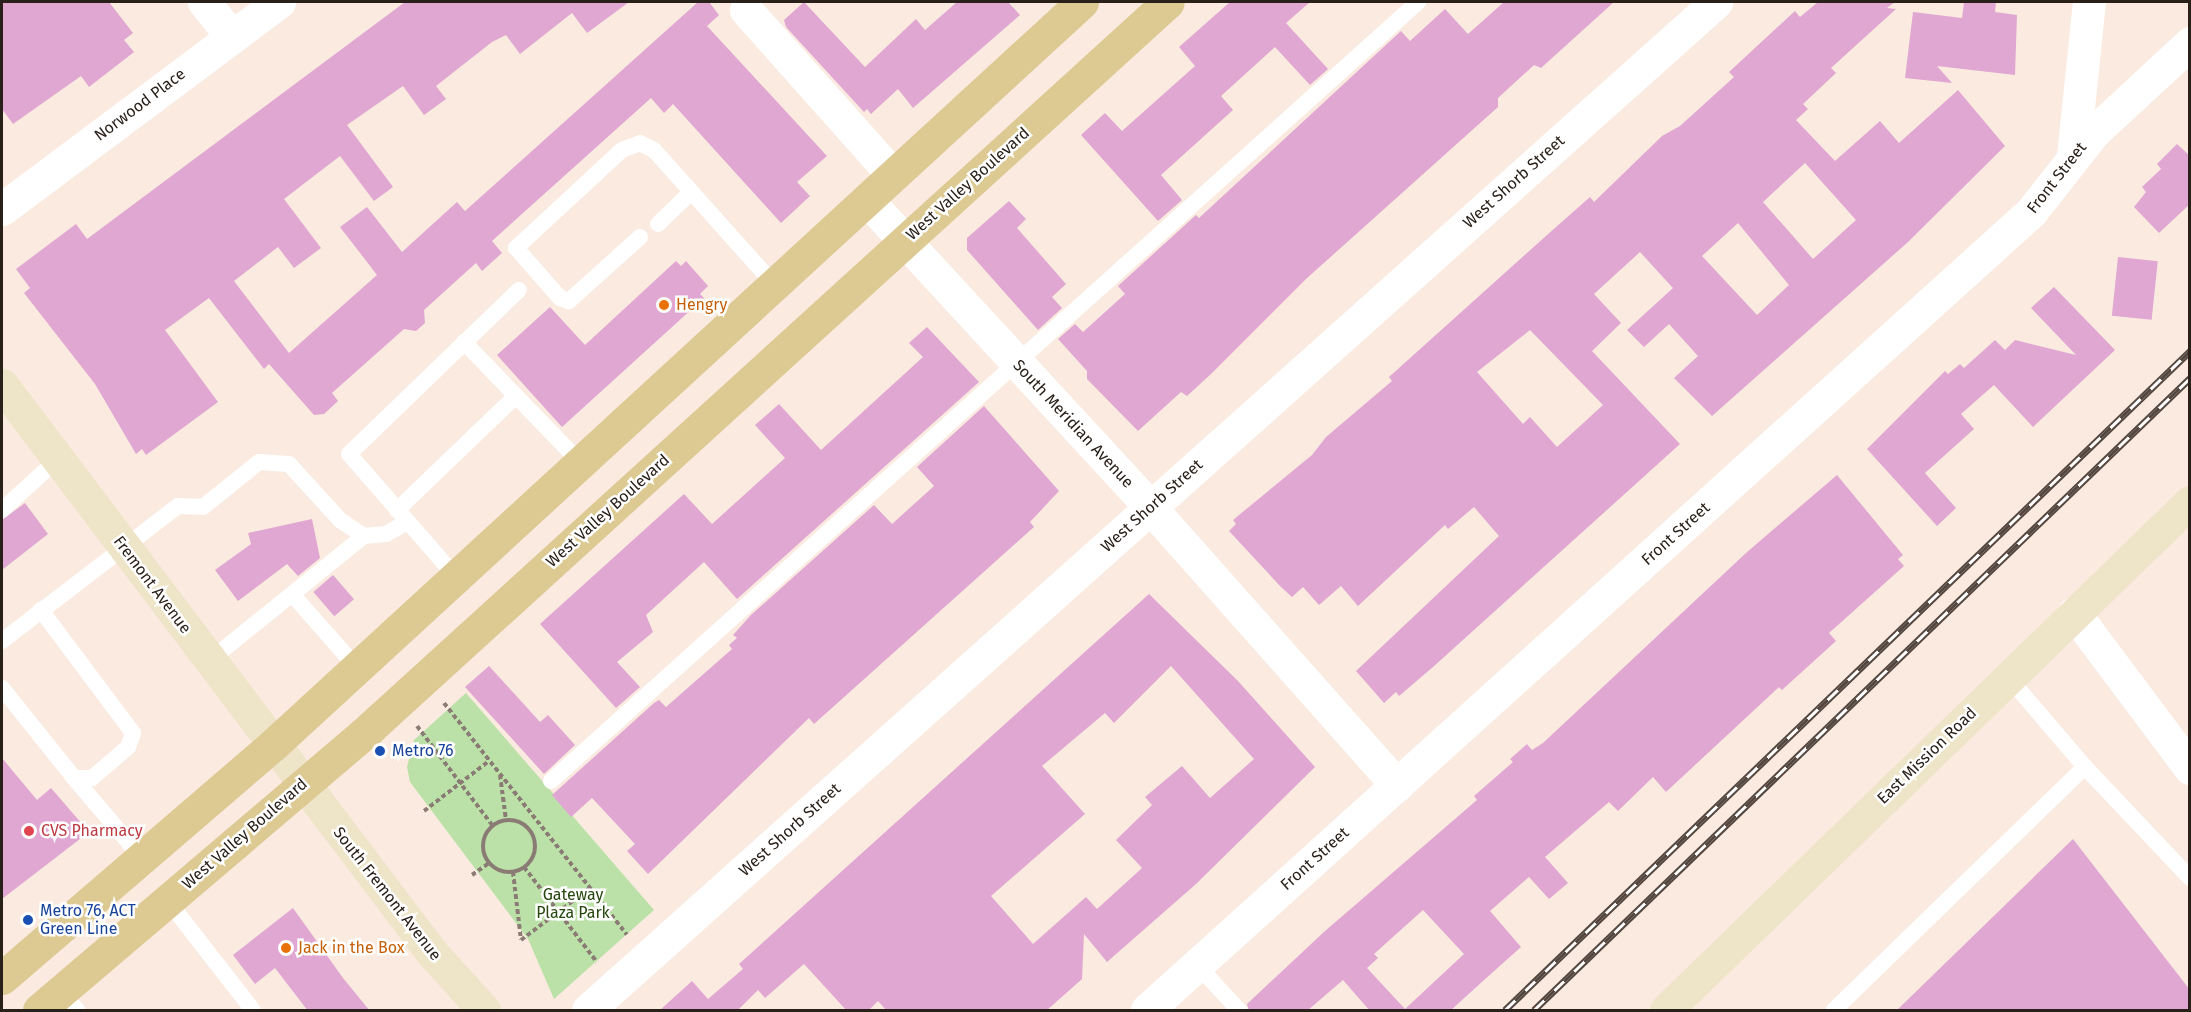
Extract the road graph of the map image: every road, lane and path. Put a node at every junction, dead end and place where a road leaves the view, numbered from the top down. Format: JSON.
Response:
{"nodes":[{"id":1,"x":204,"y":2,"type":"edge"},
{"id":2,"x":279,"y":2,"type":"edge"},
{"id":3,"x":1082,"y":2,"type":"edge"},
{"id":4,"x":1168,"y":2,"type":"edge"},
{"id":5,"x":1418,"y":2,"type":"edge"},
{"id":6,"x":1716,"y":2,"type":"edge"},
{"id":7,"x":2089,"y":2,"type":"edge"},
{"id":8,"x":746,"y":10,"type":"dead end"},
{"id":9,"x":232,"y":37,"type":"junction"},
{"id":10,"x":2190,"y":43,"type":"edge"},
{"id":11,"x":2073,"y":156,"type":"junction"},
{"id":12,"x":893,"y":175,"type":"junction"},
{"id":13,"x":692,"y":192,"type":"junction"},
{"id":14,"x":867,"y":200,"type":"junction"},
{"id":15,"x":2,"y":209,"type":"edge"},
{"id":16,"x":658,"y":224,"type":"dead end"},
{"id":17,"x":640,"y":237,"type":"dead end"},
{"id":18,"x":905,"y":241,"type":"junction"},
{"id":19,"x":774,"y":284,"type":"junction"},
{"id":20,"x":519,"y":290,"type":"dead end"},
{"id":21,"x":464,"y":342,"type":"junction"},
{"id":22,"x":1017,"y":362,"type":"junction"},
{"id":23,"x":2,"y":385,"type":"edge"},
{"id":24,"x":516,"y":396,"type":"junction"},
{"id":25,"x":57,"y":460,"type":"junction"},
{"id":26,"x":580,"y":462,"type":"junction"},
{"id":27,"x":2190,"y":502,"type":"edge"},
{"id":28,"x":1150,"y":507,"type":"junction"},
{"id":29,"x":2,"y":510,"type":"edge"},
{"id":30,"x":402,"y":516,"type":"junction"},
{"id":31,"x":364,"y":536,"type":"junction"},
{"id":32,"x":124,"y":549,"type":"junction"},
{"id":33,"x":456,"y":577,"type":"junction"},
{"id":34,"x":292,"y":594,"type":"junction"},
{"id":35,"x":40,"y":610,"type":"junction"},
{"id":36,"x":2074,"y":613,"type":"junction"},
{"id":37,"x":2,"y":642,"type":"edge"},
{"id":38,"x":209,"y":661,"type":"junction"},
{"id":39,"x":357,"y":668,"type":"junction"},
{"id":40,"x":2008,"y":677,"type":"junction"},
{"id":41,"x":2,"y":688,"type":"edge"},
{"id":42,"x":442,"y":701,"type":"dead end"},
{"id":43,"x":416,"y":725,"type":"dead end"},
{"id":44,"x":274,"y":744,"type":"junction"},
{"id":45,"x":489,"y":761,"type":"junction"},
{"id":46,"x":2085,"y":767,"type":"junction"},
{"id":47,"x":2190,"y":768,"type":"edge"},
{"id":48,"x":500,"y":774,"type":"junction"},
{"id":49,"x":74,"y":778,"type":"junction"},
{"id":50,"x":551,"y":781,"type":"dead end"},
{"id":51,"x":460,"y":783,"type":"junction"},
{"id":52,"x":304,"y":784,"type":"junction"},
{"id":53,"x":1397,"y":785,"type":"junction"},
{"id":54,"x":424,"y":811,"type":"dead end"},
{"id":55,"x":506,"y":820,"type":"junction"},
{"id":56,"x":540,"y":824,"type":"junction"},
{"id":57,"x":493,"y":826,"type":"junction"},
{"id":58,"x":530,"y":830,"type":"junction"},
{"id":59,"x":142,"y":858,"type":"junction"},
{"id":60,"x":489,"y":863,"type":"junction"},
{"id":61,"x":524,"y":867,"type":"junction"},
{"id":62,"x":513,"y":872,"type":"junction"},
{"id":63,"x":472,"y":875,"type":"dead end"},
{"id":64,"x":2190,"y":878,"type":"edge"},
{"id":65,"x":590,"y":888,"type":"junction"},
{"id":66,"x":168,"y":901,"type":"junction"},
{"id":67,"x":559,"y":912,"type":"junction"},
{"id":68,"x":629,"y":938,"type":"dead end"},
{"id":69,"x":599,"y":964,"type":"dead end"},
{"id":70,"x":1197,"y":965,"type":"junction"},
{"id":71,"x":2,"y":978,"type":"edge"},
{"id":72,"x":59,"y":1004,"type":"edge"},
{"id":73,"x":477,"y":1008,"type":"edge"},
{"id":74,"x":253,"y":1011,"type":"edge"},
{"id":75,"x":588,"y":1011,"type":"edge"},
{"id":76,"x":1147,"y":1011,"type":"edge"},
{"id":77,"x":1239,"y":1011,"type":"edge"},
{"id":78,"x":1666,"y":1011,"type":"edge"},
{"id":79,"x":1834,"y":1011,"type":"edge"}],
"edges":[{"from":1,"to":9,"type":"street"},
{"from":2,"to":9,"type":"street","name":"Norwood Place"},
{"from":3,"to":12,"type":"main road"},
{"from":4,"to":18,"type":"main road","name":"West Valley Boulevard"},
{"from":5,"to":22,"type":"lane"},
{"from":6,"to":28,"type":"street","name":"West Shorb Street"},
{"from":7,"to":11,"type":"street"},
{"from":8,"to":12,"type":"street"},
{"from":9,"to":15,"type":"street","name":"Norwood Place"},
{"from":10,"to":11,"type":"street","name":"Front Street"},
{"from":11,"to":53,"type":"street","name":"Front Street"},
{"from":12,"to":14,"type":"main road"},
{"from":13,"to":16,"type":"lane"},
{"from":13,"to":17,"type":"lane"},
{"from":13,"to":19,"type":"lane"},
{"from":14,"to":18,"type":"street","name":"South Meridian Avenue"},
{"from":14,"to":19,"type":"main road"},
{"from":18,"to":22,"type":"street","name":"South Meridian Avenue"},
{"from":18,"to":52,"type":"main road","name":"West Valley Boulevard"},
{"from":19,"to":26,"type":"main road"},
{"from":20,"to":21,"type":"lane"},
{"from":21,"to":24,"type":"lane"},
{"from":21,"to":30,"type":"lane"},
{"from":22,"to":28,"type":"street","name":"South Meridian Avenue"},
{"from":22,"to":50,"type":"lane"},
{"from":23,"to":25,"type":"main road","name":"Fremont Avenue"},
{"from":24,"to":26,"type":"lane"},
{"from":24,"to":30,"type":"lane"},
{"from":25,"to":29,"type":"lane"},
{"from":25,"to":32,"type":"main road","name":"Fremont Avenue"},
{"from":26,"to":33,"type":"main road"},
{"from":27,"to":36,"type":"main road","name":"East Mission Road"},
{"from":28,"to":53,"type":"street","name":"South Meridian Avenue"},
{"from":28,"to":75,"type":"street","name":"West Shorb Street"},
{"from":30,"to":31,"type":"lane"},
{"from":30,"to":33,"type":"lane"},
{"from":31,"to":32,"type":"lane"},
{"from":31,"to":34,"type":"lane"},
{"from":32,"to":35,"type":"lane"},
{"from":32,"to":38,"type":"main road","name":"Fremont Avenue"},
{"from":33,"to":39,"type":"main road"},
{"from":34,"to":38,"type":"lane"},
{"from":34,"to":39,"type":"lane"},
{"from":35,"to":37,"type":"lane"},
{"from":35,"to":49,"type":"lane"},
{"from":36,"to":40,"type":"main road","name":"East Mission Road"},
{"from":36,"to":47,"type":"street"},
{"from":38,"to":44,"type":"main road","name":"Fremont Avenue"},
{"from":39,"to":44,"type":"main road"},
{"from":40,"to":46,"type":"lane"},
{"from":40,"to":78,"type":"main road","name":"East Mission Road"},
{"from":41,"to":49,"type":"lane"},
{"from":42,"to":45,"type":"path"},
{"from":43,"to":51,"type":"path"},
{"from":44,"to":52,"type":"main road","name":"Fremont Avenue"},
{"from":44,"to":59,"type":"main road"},
{"from":45,"to":48,"type":"path"},
{"from":45,"to":51,"type":"path"},
{"from":46,"to":64,"type":"lane"},
{"from":46,"to":79,"type":"lane"},
{"from":48,"to":55,"type":"path"},
{"from":48,"to":56,"type":"path"},
{"from":49,"to":59,"type":"lane"},
{"from":51,"to":54,"type":"path"},
{"from":51,"to":57,"type":"path"},
{"from":52,"to":66,"type":"main road","name":"West Valley Boulevard"},
{"from":52,"to":73,"type":"main road","name":"South Fremont Avenue"},
{"from":53,"to":70,"type":"street","name":"Front Street"},
{"from":55,"to":57,"type":"path"},
{"from":55,"to":58,"type":"path"},
{"from":56,"to":58,"type":"path"},
{"from":56,"to":65,"type":"path"},
{"from":57,"to":60,"type":"path"},
{"from":58,"to":61,"type":"path"},
{"from":59,"to":71,"type":"main road"},
{"from":60,"to":62,"type":"path"},
{"from":60,"to":63,"type":"path"},
{"from":61,"to":62,"type":"path"},
{"from":61,"to":67,"type":"path"},
{"from":62,"to":67,"type":"path"},
{"from":65,"to":67,"type":"path"},
{"from":65,"to":68,"type":"path"},
{"from":66,"to":72,"type":"main road","name":"West Valley Boulevard"},
{"from":66,"to":74,"type":"lane"},
{"from":67,"to":69,"type":"path"},
{"from":70,"to":76,"type":"street","name":"Front Street"},
{"from":70,"to":77,"type":"lane"}]}
